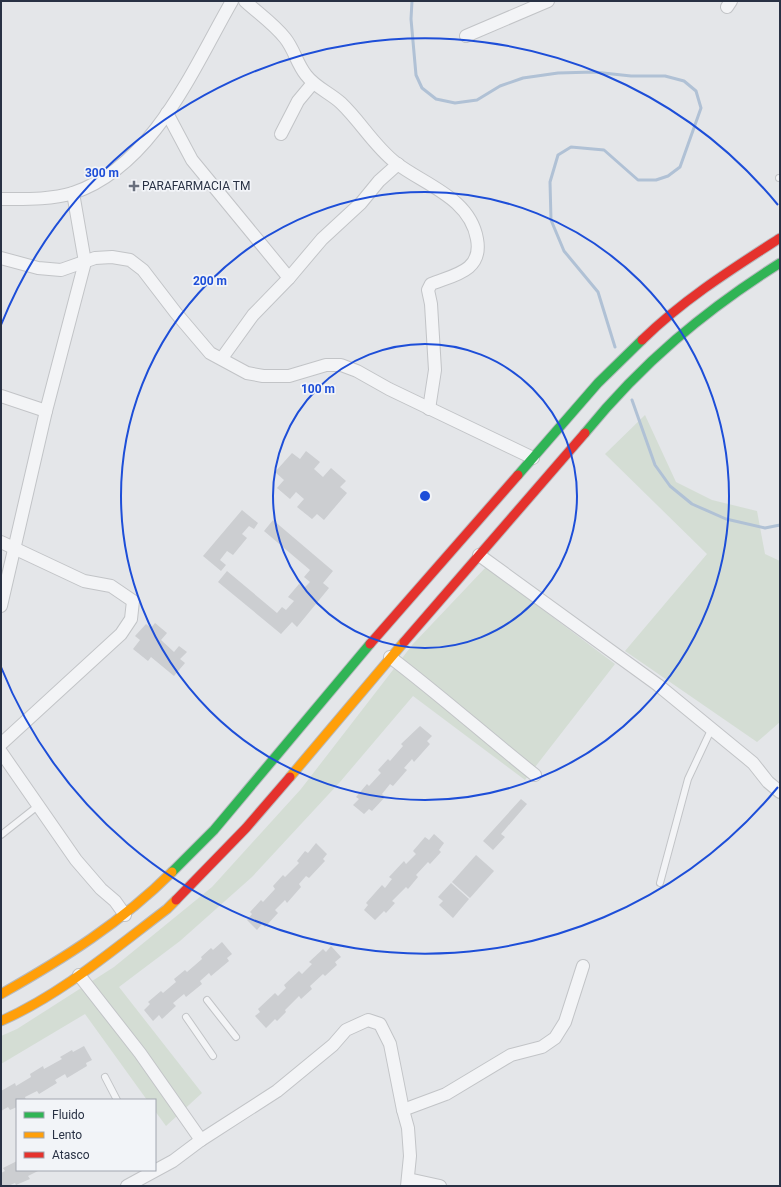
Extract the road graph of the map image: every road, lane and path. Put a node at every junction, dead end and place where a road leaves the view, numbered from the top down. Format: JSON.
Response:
{"nodes":[{"id":1,"x":232,"y":1,"type":"edge"},
{"id":2,"x":245,"y":1,"type":"edge"},
{"id":3,"x":548,"y":1,"type":"edge"},
{"id":4,"x":466,"y":36,"type":"dead end"},
{"id":5,"x":314,"y":83,"type":"junction"},
{"id":6,"x":167,"y":113,"type":"junction"},
{"id":7,"x":281,"y":134,"type":"dead end"},
{"id":8,"x":398,"y":164,"type":"junction"},
{"id":9,"x":72,"y":193,"type":"junction"},
{"id":10,"x":1,"y":199,"type":"edge"},
{"id":11,"x":780,"y":238,"type":"edge"},
{"id":12,"x":1,"y":258,"type":"edge"},
{"id":13,"x":85,"y":262,"type":"junction"},
{"id":14,"x":780,"y":263,"type":"edge"},
{"id":15,"x":289,"y":278,"type":"junction"},
{"id":16,"x":222,"y":358,"type":"junction"},
{"id":17,"x":1,"y":396,"type":"edge"},
{"id":18,"x":429,"y":409,"type":"junction"},
{"id":19,"x":46,"y":411,"type":"junction"},
{"id":20,"x":533,"y":458,"type":"junction"},
{"id":21,"x":1,"y":542,"type":"edge"},
{"id":22,"x":14,"y":547,"type":"junction"},
{"id":23,"x":479,"y":555,"type":"junction"},
{"id":24,"x":1,"y":606,"type":"edge"},
{"id":25,"x":390,"y":657,"type":"junction"},
{"id":26,"x":711,"y":730,"type":"junction"},
{"id":27,"x":1,"y":744,"type":"edge"},
{"id":28,"x":1,"y":752,"type":"edge"},
{"id":29,"x":535,"y":775,"type":"dead end"},
{"id":30,"x":780,"y":792,"type":"edge"},
{"id":31,"x":39,"y":805,"type":"junction"},
{"id":32,"x":1,"y":835,"type":"edge"},
{"id":33,"x":660,"y":882,"type":"dead end"},
{"id":34,"x":125,"y":915,"type":"junction"},
{"id":35,"x":584,"y":966,"type":"dead end"},
{"id":36,"x":79,"y":975,"type":"junction"},
{"id":37,"x":1,"y":994,"type":"edge"},
{"id":38,"x":207,"y":1000,"type":"dead end"},
{"id":39,"x":186,"y":1017,"type":"dead end"},
{"id":40,"x":1,"y":1021,"type":"edge"},
{"id":41,"x":236,"y":1037,"type":"dead end"},
{"id":42,"x":213,"y":1056,"type":"dead end"},
{"id":43,"x":105,"y":1077,"type":"dead end"},
{"id":44,"x":116,"y":1099,"type":"edge"},
{"id":45,"x":403,"y":1110,"type":"junction"},
{"id":46,"x":201,"y":1140,"type":"junction"},
{"id":47,"x":156,"y":1170,"type":"edge"},
{"id":48,"x":155,"y":1171,"type":"edge"},
{"id":49,"x":407,"y":1183,"type":"edge"},
{"id":50,"x":128,"y":1186,"type":"edge"},
{"id":51,"x":440,"y":1186,"type":"edge"}],
"edges":[{"from":1,"to":6,"type":"street"},
{"from":2,"to":5,"type":"street"},
{"from":3,"to":4,"type":"street"},
{"from":5,"to":7,"type":"street"},
{"from":5,"to":8,"type":"street"},
{"from":6,"to":9,"type":"street"},
{"from":6,"to":15,"type":"street"},
{"from":8,"to":15,"type":"street"},
{"from":8,"to":18,"type":"street"},
{"from":9,"to":10,"type":"street"},
{"from":9,"to":13,"type":"street"},
{"from":11,"to":20,"type":"highway"},
{"from":12,"to":13,"type":"street"},
{"from":13,"to":16,"type":"street"},
{"from":13,"to":19,"type":"street"},
{"from":14,"to":23,"type":"highway"},
{"from":15,"to":16,"type":"street"},
{"from":16,"to":18,"type":"street"},
{"from":17,"to":19,"type":"street"},
{"from":18,"to":20,"type":"street"},
{"from":19,"to":22,"type":"street"},
{"from":20,"to":34,"type":"highway"},
{"from":21,"to":22,"type":"street"},
{"from":22,"to":24,"type":"street"},
{"from":22,"to":27,"type":"street"},
{"from":23,"to":25,"type":"highway"},
{"from":23,"to":26,"type":"street"},
{"from":25,"to":29,"type":"street"},
{"from":25,"to":36,"type":"highway"},
{"from":26,"to":30,"type":"street"},
{"from":26,"to":33,"type":"lane"},
{"from":28,"to":31,"type":"street"},
{"from":31,"to":32,"type":"lane"},
{"from":31,"to":34,"type":"street"},
{"from":34,"to":37,"type":"highway"},
{"from":35,"to":45,"type":"street"},
{"from":36,"to":40,"type":"highway"},
{"from":36,"to":46,"type":"street"},
{"from":38,"to":41,"type":"lane"},
{"from":39,"to":42,"type":"lane"},
{"from":43,"to":44,"type":"lane"},
{"from":45,"to":46,"type":"street"},
{"from":45,"to":49,"type":"street"},
{"from":46,"to":47,"type":"street"},
{"from":48,"to":50,"type":"street"},
{"from":49,"to":51,"type":"street"}]}
